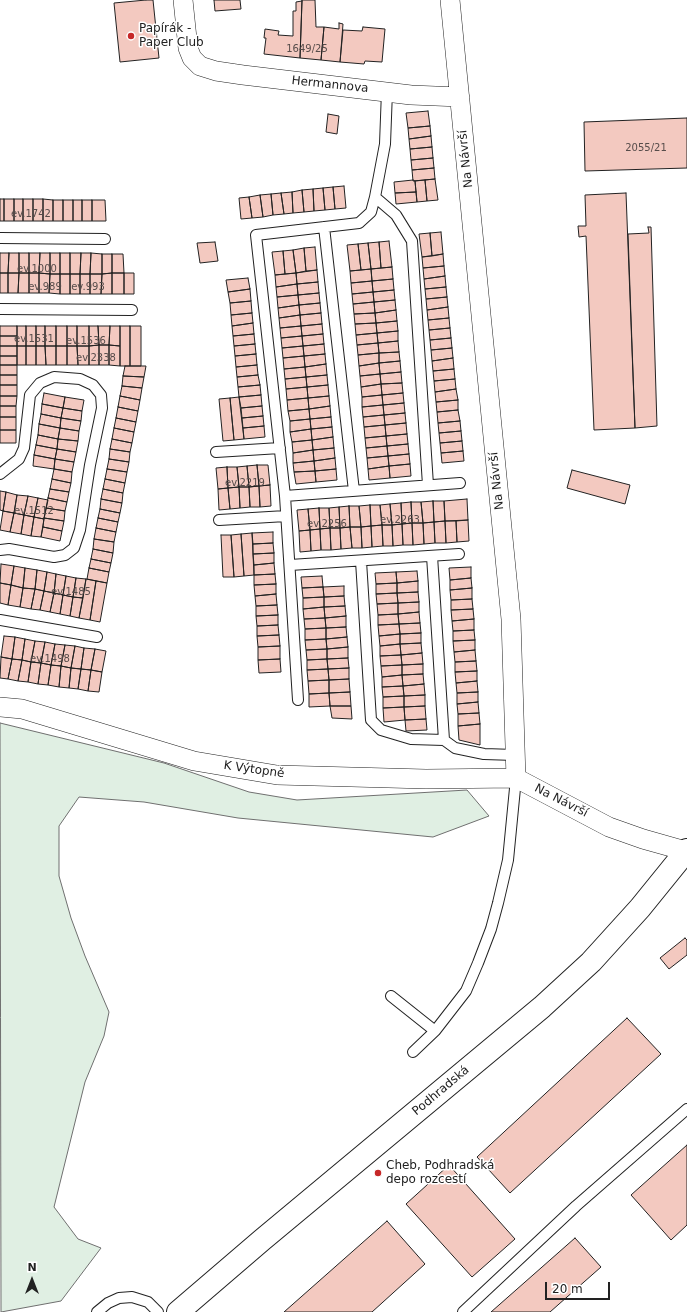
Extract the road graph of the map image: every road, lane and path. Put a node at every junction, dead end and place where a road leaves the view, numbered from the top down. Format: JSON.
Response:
{"nodes":[{"id":1,"x":183,"y":0,"type":"edge"},
{"id":2,"x":450,"y":0,"type":"edge"},
{"id":3,"x":387,"y":91,"type":"junction"},
{"id":4,"x":460,"y":97,"type":"junction"},
{"id":5,"x":375,"y":197,"type":"junction"},
{"id":6,"x":324,"y":227,"type":"junction"},
{"id":7,"x":0,"y":238,"type":"edge"},
{"id":8,"x":105,"y":239,"type":"dead end"},
{"id":9,"x":0,"y":309,"type":"edge"},
{"id":10,"x":132,"y":310,"type":"dead end"},
{"id":11,"x":280,"y":448,"type":"junction"},
{"id":12,"x":216,"y":452,"type":"dead end"},
{"id":13,"x":0,"y":474,"type":"edge"},
{"id":14,"x":460,"y":483,"type":"dead end"},
{"id":15,"x":428,"y":486,"type":"junction"},
{"id":16,"x":354,"y":490,"type":"junction"},
{"id":17,"x":285,"y":496,"type":"junction"},
{"id":18,"x":286,"y":516,"type":"junction"},
{"id":19,"x":219,"y":520,"type":"dead end"},
{"id":20,"x":0,"y":550,"type":"edge"},
{"id":21,"x":459,"y":554,"type":"dead end"},
{"id":22,"x":432,"y":556,"type":"junction"},
{"id":23,"x":361,"y":561,"type":"junction"},
{"id":24,"x":290,"y":565,"type":"junction"},
{"id":25,"x":0,"y":620,"type":"edge"},
{"id":26,"x":97,"y":637,"type":"dead end"},
{"id":27,"x":298,"y":700,"type":"dead end"},
{"id":28,"x":0,"y":707,"type":"edge"},
{"id":29,"x":444,"y":740,"type":"junction"},
{"id":30,"x":515,"y":755,"type":"junction"},
{"id":31,"x":516,"y":778,"type":"junction"},
{"id":32,"x":687,"y":851,"type":"edge"},
{"id":33,"x":391,"y":996,"type":"dead end"},
{"id":34,"x":435,"y":1031,"type":"junction"},
{"id":35,"x":413,"y":1052,"type":"dead end"},
{"id":36,"x":687,"y":1109,"type":"edge"},
{"id":37,"x":97,"y":1312,"type":"edge"},
{"id":38,"x":158,"y":1312,"type":"edge"},
{"id":39,"x":178,"y":1312,"type":"edge"},
{"id":40,"x":463,"y":1312,"type":"edge"}],
"edges":[{"from":1,"to":3,"type":"street","name":"Hermannova"},
{"from":2,"to":4,"type":"street","name":"Na Návrší"},
{"from":3,"to":4,"type":"street","name":"Hermannova"},
{"from":3,"to":5,"type":"lane"},
{"from":4,"to":30,"type":"street","name":"Na Návrší"},
{"from":5,"to":6,"type":"lane"},
{"from":5,"to":15,"type":"lane"},
{"from":6,"to":11,"type":"lane"},
{"from":6,"to":16,"type":"lane"},
{"from":7,"to":8,"type":"lane"},
{"from":9,"to":10,"type":"lane"},
{"from":11,"to":12,"type":"lane"},
{"from":11,"to":17,"type":"lane"},
{"from":13,"to":20,"type":"lane"},
{"from":14,"to":15,"type":"lane"},
{"from":15,"to":16,"type":"lane"},
{"from":16,"to":17,"type":"lane"},
{"from":17,"to":18,"type":"lane"},
{"from":18,"to":19,"type":"lane"},
{"from":18,"to":24,"type":"lane"},
{"from":21,"to":22,"type":"lane"},
{"from":22,"to":23,"type":"lane"},
{"from":22,"to":29,"type":"lane"},
{"from":23,"to":24,"type":"lane"},
{"from":23,"to":29,"type":"lane"},
{"from":24,"to":27,"type":"lane"},
{"from":25,"to":26,"type":"lane"},
{"from":28,"to":31,"type":"street","name":"K Výtopně"},
{"from":29,"to":30,"type":"lane"},
{"from":30,"to":31,"type":"street","name":"Na Návrší"},
{"from":31,"to":32,"type":"street","name":"Na Návrší"},
{"from":31,"to":34,"type":"lane"},
{"from":32,"to":39,"type":"main road","name":"Podhradská"},
{"from":33,"to":34,"type":"lane"},
{"from":34,"to":35,"type":"lane"},
{"from":36,"to":40,"type":"lane"},
{"from":37,"to":38,"type":"lane"}]}
